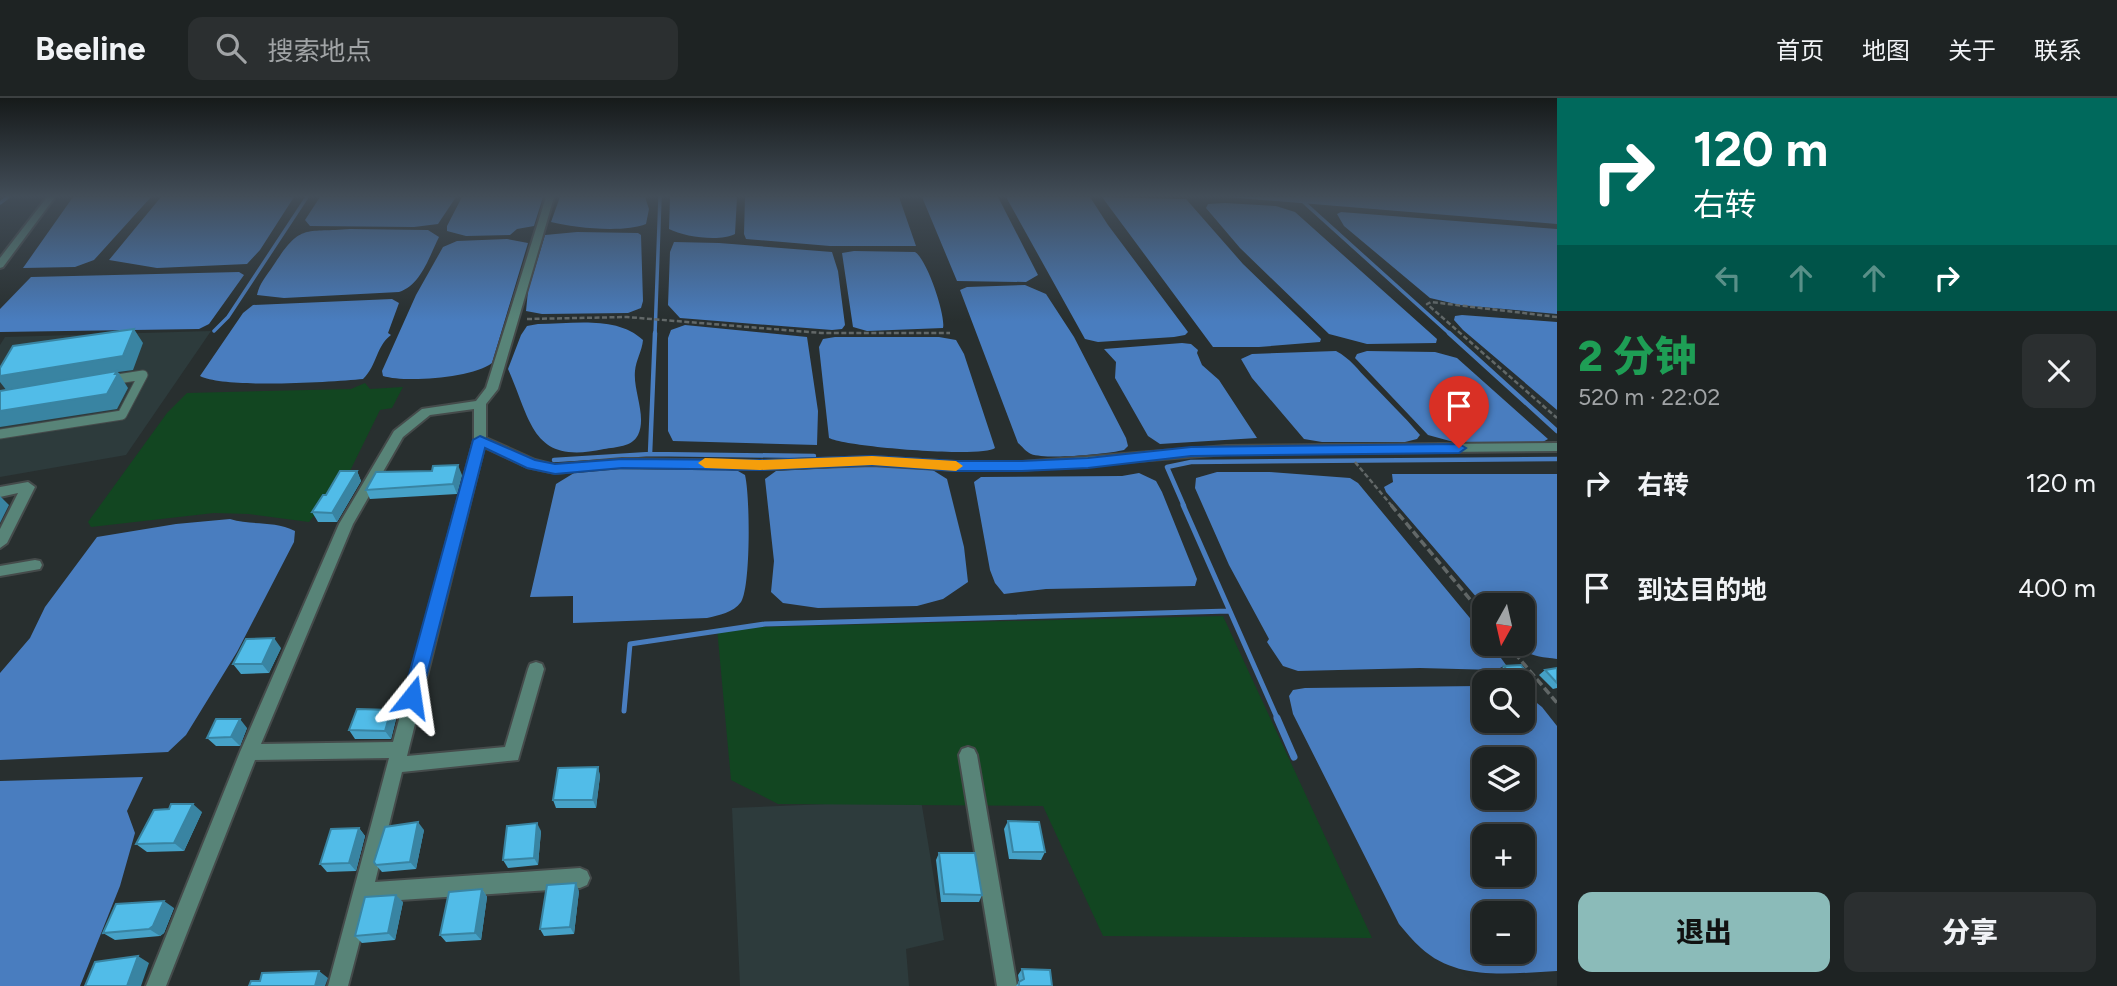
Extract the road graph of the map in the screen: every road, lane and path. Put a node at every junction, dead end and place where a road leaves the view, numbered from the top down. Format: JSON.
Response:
{"nodes":[{"id":1,"x":20,"y":238,"type":"edge"},
{"id":2,"x":537,"y":238,"type":"edge"},
{"id":3,"x":0,"y":265,"type":"edge"},
{"id":4,"x":1557,"y":317,"type":"edge"},
{"id":5,"x":514,"y":319,"type":"junction"},
{"id":6,"x":950,"y":333,"type":"dead end"},
{"id":7,"x":104,"y":381,"type":"edge"},
{"id":8,"x":481,"y":404,"type":"junction"},
{"id":9,"x":1557,"y":418,"type":"edge"},
{"id":10,"x":0,"y":434,"type":"edge"},
{"id":11,"x":480,"y":440,"type":"junction"},
{"id":12,"x":1557,"y":447,"type":"edge"},
{"id":13,"x":1344,"y":450,"type":"junction"},
{"id":14,"x":0,"y":492,"type":"edge"},
{"id":15,"x":0,"y":543,"type":"edge"},
{"id":16,"x":36,"y":565,"type":"dead end"},
{"id":17,"x":0,"y":571,"type":"edge"},
{"id":18,"x":1472,"y":602,"type":"edge"},
{"id":19,"x":1517,"y":656,"type":"edge"},
{"id":20,"x":536,"y":669,"type":"dead end"},
{"id":21,"x":1557,"y":703,"type":"edge"},
{"id":22,"x":249,"y":752,"type":"junction"},
{"id":23,"x":968,"y":755,"type":"dead end"},
{"id":24,"x":396,"y":758,"type":"junction"},
{"id":25,"x":580,"y":878,"type":"dead end"},
{"id":26,"x":362,"y":892,"type":"junction"},
{"id":27,"x":156,"y":986,"type":"edge"},
{"id":28,"x":338,"y":986,"type":"edge"},
{"id":29,"x":1007,"y":986,"type":"edge"}],
"edges":[{"from":1,"to":3,"type":"street"},
{"from":2,"to":5,"type":"street"},
{"from":4,"to":9,"type":"path"},
{"from":5,"to":6,"type":"path"},
{"from":5,"to":8,"type":"street"},
{"from":7,"to":10,"type":"lane"},
{"from":8,"to":11,"type":"street"},
{"from":8,"to":22,"type":"street"},
{"from":11,"to":13,"type":"street"},
{"from":11,"to":24,"type":"street"},
{"from":12,"to":13,"type":"street"},
{"from":13,"to":18,"type":"path"},
{"from":14,"to":15,"type":"street"},
{"from":16,"to":17,"type":"street"},
{"from":19,"to":21,"type":"path"},
{"from":20,"to":24,"type":"street"},
{"from":22,"to":24,"type":"street"},
{"from":22,"to":27,"type":"street"},
{"from":23,"to":29,"type":"street"},
{"from":24,"to":26,"type":"street"},
{"from":25,"to":26,"type":"street"},
{"from":26,"to":28,"type":"street"}]}
